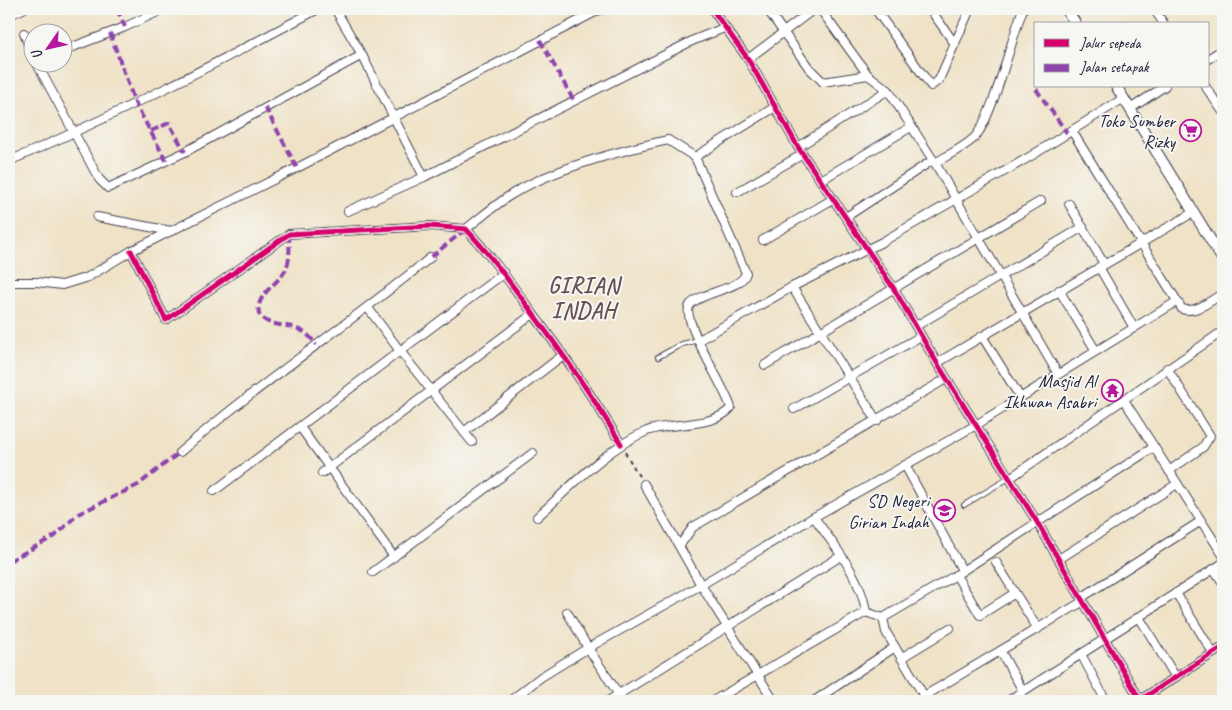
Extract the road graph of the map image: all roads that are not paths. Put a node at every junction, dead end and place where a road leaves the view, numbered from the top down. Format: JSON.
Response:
{"nodes":[{"id":1,"x":23,"y":9,"type":"edge"},
{"id":2,"x":164,"y":9,"type":"edge"},
{"id":3,"x":318,"y":9,"type":"edge"},
{"id":4,"x":335,"y":9,"type":"edge"},
{"id":5,"x":601,"y":9,"type":"edge"},
{"id":6,"x":712,"y":9,"type":"edge"},
{"id":7,"x":767,"y":9,"type":"edge"},
{"id":8,"x":814,"y":9,"type":"edge"},
{"id":9,"x":820,"y":9,"type":"edge"},
{"id":10,"x":875,"y":9,"type":"edge"},
{"id":11,"x":930,"y":9,"type":"edge"},
{"id":12,"x":970,"y":9,"type":"edge"},
{"id":13,"x":1023,"y":9,"type":"edge"},
{"id":14,"x":1066,"y":9,"type":"edge"},
{"id":15,"x":1154,"y":9,"type":"edge"},
{"id":16,"x":12,"y":12,"type":"edge"},
{"id":17,"x":1075,"y":22,"type":"edge"},
{"id":18,"x":1163,"y":22,"type":"edge"},
{"id":19,"x":724,"y":28,"type":"junction"},
{"id":20,"x":783,"y":32,"type":"junction"},
{"id":21,"x":955,"y":44,"type":"junction"},
{"id":22,"x":72,"y":47,"type":"edge"},
{"id":23,"x":1223,"y":49,"type":"edge"},
{"id":24,"x":362,"y":55,"type":"junction"},
{"id":25,"x":1210,"y":57,"type":"edge"},
{"id":26,"x":748,"y":59,"type":"junction"},
{"id":27,"x":41,"y":72,"type":"edge"},
{"id":28,"x":868,"y":75,"type":"junction"},
{"id":29,"x":1117,"y":88,"type":"edge"},
{"id":30,"x":1162,"y":88,"type":"edge"},
{"id":31,"x":1206,"y":88,"type":"edge"},
{"id":32,"x":888,"y":90,"type":"junction"},
{"id":33,"x":1124,"y":98,"type":"junction"},
{"id":34,"x":775,"y":107,"type":"junction"},
{"id":35,"x":1130,"y":109,"type":"junction"},
{"id":36,"x":1223,"y":112,"type":"edge"},
{"id":37,"x":393,"y":118,"type":"junction"},
{"id":38,"x":911,"y":127,"type":"junction"},
{"id":39,"x":1072,"y":131,"type":"junction"},
{"id":40,"x":74,"y":134,"type":"junction"},
{"id":41,"x":798,"y":147,"type":"junction"},
{"id":42,"x":803,"y":154,"type":"junction"},
{"id":43,"x":695,"y":157,"type":"junction"},
{"id":44,"x":9,"y":161,"type":"edge"},
{"id":45,"x":934,"y":162,"type":"junction"},
{"id":46,"x":424,"y":178,"type":"junction"},
{"id":47,"x":821,"y":180,"type":"junction"},
{"id":48,"x":737,"y":192,"type":"dead end"},
{"id":49,"x":957,"y":198,"type":"junction"},
{"id":50,"x":833,"y":199,"type":"junction"},
{"id":51,"x":1041,"y":201,"type":"dead end"},
{"id":52,"x":1069,"y":204,"type":"dead end"},
{"id":53,"x":348,"y":211,"type":"dead end"},
{"id":54,"x":1194,"y":212,"type":"junction"},
{"id":55,"x":97,"y":217,"type":"dead end"},
{"id":56,"x":846,"y":217,"type":"junction"},
{"id":57,"x":1083,"y":227,"type":"junction"},
{"id":58,"x":466,"y":229,"type":"junction"},
{"id":59,"x":171,"y":231,"type":"junction"},
{"id":60,"x":980,"y":238,"type":"junction"},
{"id":61,"x":763,"y":240,"type":"dead end"},
{"id":62,"x":1141,"y":243,"type":"junction"},
{"id":63,"x":1220,"y":246,"type":"edge"},
{"id":64,"x":868,"y":249,"type":"junction"},
{"id":65,"x":131,"y":251,"type":"junction"},
{"id":66,"x":431,"y":257,"type":"dead end"},
{"id":67,"x":1223,"y":260,"type":"edge"},
{"id":68,"x":1102,"y":266,"type":"junction"},
{"id":69,"x":504,"y":273,"type":"junction"},
{"id":70,"x":1002,"y":275,"type":"junction"},
{"id":71,"x":9,"y":282,"type":"edge"},
{"id":72,"x":792,"y":287,"type":"junction"},
{"id":73,"x":894,"y":289,"type":"junction"},
{"id":74,"x":1060,"y":290,"type":"junction"},
{"id":75,"x":1223,"y":293,"type":"edge"},
{"id":76,"x":1176,"y":302,"type":"junction"},
{"id":77,"x":368,"y":308,"type":"junction"},
{"id":78,"x":1022,"y":312,"type":"junction"},
{"id":79,"x":533,"y":314,"type":"junction"},
{"id":80,"x":916,"y":326,"type":"junction"},
{"id":81,"x":1134,"y":328,"type":"junction"},
{"id":82,"x":1223,"y":331,"type":"edge"},
{"id":83,"x":821,"y":332,"type":"junction"},
{"id":84,"x":921,"y":336,"type":"junction"},
{"id":85,"x":982,"y":336,"type":"junction"},
{"id":86,"x":699,"y":340,"type":"junction"},
{"id":87,"x":400,"y":351,"type":"junction"},
{"id":88,"x":1096,"y":351,"type":"junction"},
{"id":89,"x":563,"y":355,"type":"junction"},
{"id":90,"x":658,"y":357,"type":"dead end"},
{"id":91,"x":937,"y":363,"type":"junction"},
{"id":92,"x":765,"y":365,"type":"dead end"},
{"id":93,"x":1167,"y":368,"type":"junction"},
{"id":94,"x":1058,"y":374,"type":"junction"},
{"id":95,"x":849,"y":377,"type":"junction"},
{"id":96,"x":946,"y":379,"type":"junction"},
{"id":97,"x":431,"y":391,"type":"junction"},
{"id":98,"x":1020,"y":397,"type":"junction"},
{"id":99,"x":1124,"y":400,"type":"junction"},
{"id":100,"x":794,"y":409,"type":"dead end"},
{"id":101,"x":877,"y":421,"type":"junction"},
{"id":102,"x":976,"y":424,"type":"junction"},
{"id":103,"x":300,"y":427,"type":"junction"},
{"id":104,"x":464,"y":432,"type":"junction"},
{"id":105,"x":472,"y":442,"type":"dead end"},
{"id":106,"x":621,"y":444,"type":"junction"},
{"id":107,"x":1154,"y":448,"type":"junction"},
{"id":108,"x":180,"y":452,"type":"dead end"},
{"id":109,"x":533,"y":453,"type":"dead end"},
{"id":110,"x":905,"y":465,"type":"junction"},
{"id":111,"x":329,"y":468,"type":"junction"},
{"id":112,"x":1169,"y":471,"type":"junction"},
{"id":113,"x":322,"y":473,"type":"dead end"},
{"id":114,"x":1010,"y":478,"type":"junction"},
{"id":115,"x":644,"y":484,"type":"road end"},
{"id":116,"x":1177,"y":484,"type":"junction"},
{"id":117,"x":214,"y":491,"type":"dead end"},
{"id":118,"x":964,"y":505,"type":"dead end"},
{"id":119,"x":537,"y":517,"type":"dead end"},
{"id":120,"x":814,"y":517,"type":"junction"},
{"id":121,"x":1201,"y":521,"type":"junction"},
{"id":122,"x":1037,"y":522,"type":"junction"},
{"id":123,"x":680,"y":545,"type":"junction"},
{"id":124,"x":1223,"y":555,"type":"edge"},
{"id":125,"x":841,"y":556,"type":"junction"},
{"id":126,"x":394,"y":557,"type":"junction"},
{"id":127,"x":1059,"y":559,"type":"junction"},
{"id":128,"x":996,"y":562,"type":"dead end"},
{"id":129,"x":1223,"y":563,"type":"edge"},
{"id":130,"x":1214,"y":569,"type":"junction"},
{"id":131,"x":373,"y":572,"type":"dead end"},
{"id":132,"x":959,"y":573,"type":"junction"},
{"id":133,"x":1223,"y":583,"type":"edge"},
{"id":134,"x":702,"y":585,"type":"junction"},
{"id":135,"x":1016,"y":593,"type":"junction"},
{"id":136,"x":1176,"y":593,"type":"junction"},
{"id":137,"x":1082,"y":600,"type":"junction"},
{"id":138,"x":567,"y":612,"type":"dead end"},
{"id":139,"x":866,"y":612,"type":"junction"},
{"id":140,"x":1139,"y":617,"type":"junction"},
{"id":141,"x":883,"y":618,"type":"junction"},
{"id":142,"x":729,"y":627,"type":"junction"},
{"id":143,"x":950,"y":628,"type":"dead end"},
{"id":144,"x":1038,"y":629,"type":"junction"},
{"id":145,"x":1105,"y":638,"type":"junction"},
{"id":146,"x":895,"y":647,"type":"junction"},
{"id":147,"x":1223,"y":647,"type":"edge"},
{"id":148,"x":588,"y":648,"type":"junction"},
{"id":149,"x":1001,"y":652,"type":"junction"},
{"id":150,"x":1213,"y":653,"type":"junction"},
{"id":151,"x":1081,"y":654,"type":"junction"},
{"id":152,"x":901,"y":658,"type":"junction"},
{"id":153,"x":757,"y":674,"type":"junction"},
{"id":154,"x":1175,"y":676,"type":"junction"},
{"id":155,"x":1023,"y":691,"type":"junction"},
{"id":156,"x":620,"y":698,"type":"edge"},
{"id":157,"x":925,"y":699,"type":"edge"},
{"id":158,"x":510,"y":701,"type":"edge"},
{"id":159,"x":608,"y":701,"type":"edge"},
{"id":160,"x":713,"y":701,"type":"edge"},
{"id":161,"x":774,"y":701,"type":"edge"},
{"id":162,"x":814,"y":701,"type":"edge"},
{"id":163,"x":916,"y":701,"type":"edge"},
{"id":164,"x":1008,"y":701,"type":"edge"},
{"id":165,"x":1106,"y":701,"type":"edge"}],
"edges":[{"from":1,"to":16,"type":"street"},
{"from":2,"to":22,"type":"street"},
{"from":3,"to":40,"type":"street"},
{"from":4,"to":24,"type":"street"},
{"from":5,"to":37,"type":"street"},
{"from":6,"to":19,"type":"street"},
{"from":7,"to":20,"type":"street"},
{"from":8,"to":20,"type":"street"},
{"from":9,"to":28,"type":"street"},
{"from":10,"to":21,"type":"street"},
{"from":11,"to":21,"type":"street"},
{"from":12,"to":21,"type":"street"},
{"from":13,"to":45,"type":"street"},
{"from":14,"to":17,"type":"street"},
{"from":15,"to":18,"type":"street"},
{"from":19,"to":26,"type":"street"},
{"from":19,"to":46,"type":"street"},
{"from":20,"to":26,"type":"street"},
{"from":20,"to":28,"type":"street"},
{"from":23,"to":25,"type":"street"},
{"from":24,"to":37,"type":"street"},
{"from":24,"to":40,"type":"street"},
{"from":26,"to":34,"type":"street"},
{"from":27,"to":40,"type":"street"},
{"from":28,"to":32,"type":"street"},
{"from":29,"to":33,"type":"street"},
{"from":30,"to":35,"type":"street"},
{"from":31,"to":36,"type":"street"},
{"from":32,"to":38,"type":"street"},
{"from":32,"to":41,"type":"street"},
{"from":33,"to":35,"type":"street"},
{"from":33,"to":39,"type":"street"},
{"from":34,"to":41,"type":"street"},
{"from":34,"to":43,"type":"street"},
{"from":35,"to":54,"type":"street"},
{"from":37,"to":46,"type":"street"},
{"from":37,"to":59,"type":"street"},
{"from":38,"to":45,"type":"street"},
{"from":38,"to":47,"type":"street"},
{"from":39,"to":49,"type":"street"},
{"from":39,"to":62,"type":"street"},
{"from":40,"to":44,"type":"street"},
{"from":41,"to":42,"type":"street"},
{"from":42,"to":47,"type":"street"},
{"from":42,"to":48,"type":"street"},
{"from":43,"to":58,"type":"street"},
{"from":43,"to":86,"type":"street"},
{"from":45,"to":49,"type":"street"},
{"from":45,"to":56,"type":"street"},
{"from":46,"to":53,"type":"street"},
{"from":47,"to":50,"type":"street"},
{"from":49,"to":60,"type":"street"},
{"from":49,"to":64,"type":"street"},
{"from":50,"to":56,"type":"street"},
{"from":50,"to":61,"type":"street"},
{"from":51,"to":60,"type":"street"},
{"from":52,"to":57,"type":"street"},
{"from":54,"to":62,"type":"street"},
{"from":54,"to":63,"type":"street"},
{"from":55,"to":59,"type":"street"},
{"from":56,"to":64,"type":"street"},
{"from":57,"to":68,"type":"street"},
{"from":57,"to":70,"type":"street"},
{"from":58,"to":65,"type":"street"},
{"from":58,"to":69,"type":"street"},
{"from":59,"to":65,"type":"street"},
{"from":60,"to":70,"type":"street"},
{"from":60,"to":73,"type":"street"},
{"from":62,"to":68,"type":"street"},
{"from":62,"to":76,"type":"street"},
{"from":63,"to":67,"type":"street"},
{"from":64,"to":72,"type":"street"},
{"from":64,"to":73,"type":"street"},
{"from":65,"to":71,"type":"street"},
{"from":66,"to":77,"type":"street"},
{"from":68,"to":74,"type":"street"},
{"from":68,"to":81,"type":"street"},
{"from":69,"to":79,"type":"street"},
{"from":69,"to":87,"type":"street"},
{"from":70,"to":78,"type":"street"},
{"from":70,"to":80,"type":"street"},
{"from":72,"to":83,"type":"street"},
{"from":72,"to":86,"type":"street"},
{"from":73,"to":80,"type":"street"},
{"from":73,"to":83,"type":"street"},
{"from":74,"to":78,"type":"street"},
{"from":74,"to":88,"type":"street"},
{"from":75,"to":76,"type":"street"},
{"from":76,"to":81,"type":"street"},
{"from":77,"to":87,"type":"street"},
{"from":77,"to":108,"type":"street"},
{"from":78,"to":85,"type":"street"},
{"from":78,"to":94,"type":"street"},
{"from":79,"to":89,"type":"street"},
{"from":79,"to":97,"type":"street"},
{"from":80,"to":84,"type":"street"},
{"from":81,"to":88,"type":"street"},
{"from":82,"to":93,"type":"street"},
{"from":83,"to":92,"type":"street"},
{"from":83,"to":95,"type":"street"},
{"from":84,"to":91,"type":"street"},
{"from":84,"to":95,"type":"street"},
{"from":85,"to":91,"type":"street"},
{"from":85,"to":98,"type":"street"},
{"from":86,"to":90,"type":"lane"},
{"from":86,"to":106,"type":"street"},
{"from":87,"to":97,"type":"street"},
{"from":87,"to":103,"type":"street"},
{"from":88,"to":94,"type":"street"},
{"from":89,"to":104,"type":"street"},
{"from":89,"to":106,"type":"street"},
{"from":91,"to":96,"type":"street"},
{"from":93,"to":99,"type":"street"},
{"from":93,"to":112,"type":"street"},
{"from":94,"to":98,"type":"street"},
{"from":95,"to":100,"type":"street"},
{"from":95,"to":101,"type":"street"},
{"from":96,"to":101,"type":"street"},
{"from":96,"to":102,"type":"street"},
{"from":97,"to":104,"type":"street"},
{"from":97,"to":111,"type":"street"},
{"from":98,"to":102,"type":"street"},
{"from":99,"to":107,"type":"street"},
{"from":99,"to":114,"type":"street"},
{"from":101,"to":123,"type":"street"},
{"from":102,"to":110,"type":"street"},
{"from":102,"to":114,"type":"street"},
{"from":103,"to":111,"type":"street"},
{"from":103,"to":117,"type":"street"},
{"from":104,"to":105,"type":"street"},
{"from":106,"to":119,"type":"street"},
{"from":107,"to":112,"type":"street"},
{"from":107,"to":122,"type":"street"},
{"from":109,"to":126,"type":"street"},
{"from":110,"to":120,"type":"street"},
{"from":110,"to":132,"type":"street"},
{"from":111,"to":113,"type":"street"},
{"from":111,"to":126,"type":"street"},
{"from":112,"to":116,"type":"street"},
{"from":114,"to":118,"type":"lane"},
{"from":114,"to":122,"type":"street"},
{"from":115,"to":123,"type":"street"},
{"from":116,"to":121,"type":"street"},
{"from":116,"to":127,"type":"street"},
{"from":120,"to":125,"type":"street"},
{"from":120,"to":134,"type":"street"},
{"from":121,"to":124,"type":"street"},
{"from":121,"to":137,"type":"street"},
{"from":122,"to":127,"type":"street"},
{"from":122,"to":132,"type":"street"},
{"from":123,"to":134,"type":"street"},
{"from":125,"to":139,"type":"street"},
{"from":125,"to":142,"type":"street"},
{"from":126,"to":131,"type":"street"},
{"from":127,"to":137,"type":"street"},
{"from":128,"to":135,"type":"street"},
{"from":129,"to":130,"type":"street"},
{"from":130,"to":133,"type":"street"},
{"from":130,"to":136,"type":"street"},
{"from":132,"to":135,"type":"street"},
{"from":132,"to":141,"type":"street"},
{"from":134,"to":142,"type":"street"},
{"from":134,"to":148,"type":"street"},
{"from":135,"to":144,"type":"street"},
{"from":136,"to":140,"type":"street"},
{"from":136,"to":150,"type":"street"},
{"from":137,"to":144,"type":"street"},
{"from":137,"to":145,"type":"street"},
{"from":138,"to":148,"type":"street"},
{"from":139,"to":141,"type":"street"},
{"from":139,"to":153,"type":"street"},
{"from":140,"to":145,"type":"street"},
{"from":140,"to":154,"type":"street"},
{"from":141,"to":146,"type":"street"},
{"from":142,"to":153,"type":"street"},
{"from":142,"to":156,"type":"street"},
{"from":143,"to":152,"type":"street"},
{"from":144,"to":149,"type":"street"},
{"from":145,"to":151,"type":"street"},
{"from":145,"to":154,"type":"street"},
{"from":146,"to":152,"type":"street"},
{"from":146,"to":162,"type":"street"},
{"from":147,"to":150,"type":"street"},
{"from":148,"to":156,"type":"street"},
{"from":148,"to":158,"type":"street"},
{"from":149,"to":155,"type":"street"},
{"from":149,"to":157,"type":"street"},
{"from":150,"to":154,"type":"street"},
{"from":151,"to":155,"type":"street"},
{"from":151,"to":165,"type":"street"},
{"from":152,"to":157,"type":"street"},
{"from":153,"to":160,"type":"street"},
{"from":153,"to":161,"type":"street"},
{"from":155,"to":164,"type":"street"},
{"from":156,"to":159,"type":"street"},
{"from":157,"to":163,"type":"street"}]}
